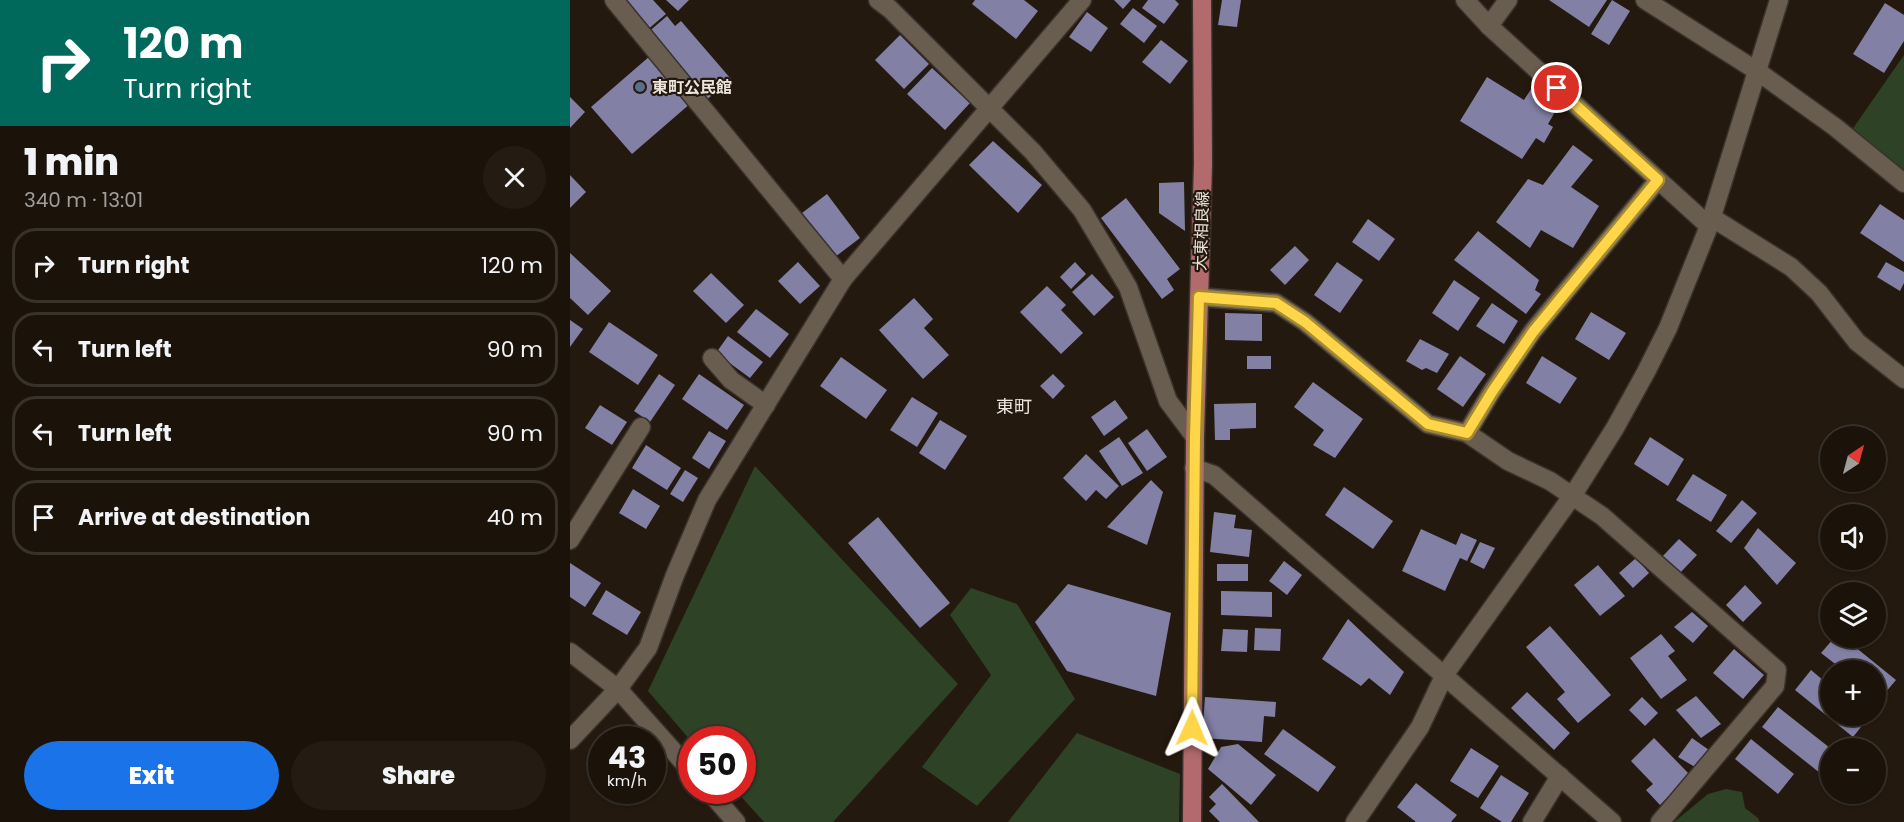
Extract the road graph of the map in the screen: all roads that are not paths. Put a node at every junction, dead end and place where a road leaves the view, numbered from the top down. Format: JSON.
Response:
{"nodes":[{"id":1,"x":614,"y":0,"type":"edge"},
{"id":2,"x":878,"y":0,"type":"edge"},
{"id":3,"x":1082,"y":0,"type":"edge"},
{"id":4,"x":1202,"y":0,"type":"edge"},
{"id":5,"x":1465,"y":0,"type":"edge"},
{"id":6,"x":1508,"y":0,"type":"edge"},
{"id":7,"x":1645,"y":0,"type":"edge"},
{"id":8,"x":1779,"y":0,"type":"edge"},
{"id":9,"x":1489,"y":26,"type":"junction"},
{"id":10,"x":1757,"y":71,"type":"junction"},
{"id":11,"x":990,"y":107,"type":"junction"},
{"id":12,"x":1658,"y":180,"type":"junction"},
{"id":13,"x":1904,"y":183,"type":"edge"},
{"id":14,"x":1710,"y":221,"type":"junction"},
{"id":15,"x":843,"y":279,"type":"junction"},
{"id":16,"x":1199,"y":297,"type":"junction"},
{"id":17,"x":712,"y":358,"type":"dead end"},
{"id":18,"x":1904,"y":379,"type":"edge"},
{"id":19,"x":766,"y":405,"type":"junction"},
{"id":20,"x":641,"y":427,"type":"dead end"},
{"id":21,"x":1467,"y":433,"type":"junction"},
{"id":22,"x":1195,"y":437,"type":"junction"},
{"id":23,"x":1194,"y":468,"type":"junction"},
{"id":24,"x":1573,"y":495,"type":"junction"},
{"id":25,"x":570,"y":540,"type":"edge"},
{"id":26,"x":570,"y":652,"type":"edge"},
{"id":27,"x":1445,"y":674,"type":"junction"},
{"id":28,"x":618,"y":689,"type":"junction"},
{"id":29,"x":570,"y":740,"type":"edge"},
{"id":30,"x":678,"y":756,"type":"edge"},
{"id":31,"x":1560,"y":776,"type":"junction"},
{"id":32,"x":720,"y":804,"type":"edge"},
{"id":33,"x":736,"y":822,"type":"edge"},
{"id":34,"x":1192,"y":822,"type":"edge"},
{"id":35,"x":1355,"y":822,"type":"edge"},
{"id":36,"x":1532,"y":822,"type":"edge"},
{"id":37,"x":1612,"y":822,"type":"edge"},
{"id":38,"x":1660,"y":822,"type":"edge"}],
"edges":[{"from":1,"to":15,"type":"street"},
{"from":2,"to":11,"type":"street"},
{"from":3,"to":11,"type":"street"},
{"from":4,"to":16,"type":"main road","name":"大東相良線"},
{"from":5,"to":9,"type":"street"},
{"from":6,"to":9,"type":"street"},
{"from":7,"to":10,"type":"street"},
{"from":8,"to":10,"type":"street"},
{"from":9,"to":12,"type":"street"},
{"from":10,"to":13,"type":"street"},
{"from":10,"to":14,"type":"street"},
{"from":11,"to":15,"type":"street"},
{"from":11,"to":22,"type":"street"},
{"from":12,"to":14,"type":"street"},
{"from":12,"to":21,"type":"street"},
{"from":14,"to":18,"type":"street"},
{"from":14,"to":24,"type":"street"},
{"from":15,"to":19,"type":"street"},
{"from":16,"to":21,"type":"street"},
{"from":16,"to":22,"type":"main road","name":"大東相良線"},
{"from":17,"to":19,"type":"street"},
{"from":19,"to":28,"type":"street"},
{"from":20,"to":25,"type":"street"},
{"from":21,"to":24,"type":"street"},
{"from":22,"to":23,"type":"main road","name":"大東相良線"},
{"from":23,"to":27,"type":"street"},
{"from":23,"to":34,"type":"main road","name":"大東相良線"},
{"from":24,"to":27,"type":"street"},
{"from":24,"to":38,"type":"street"},
{"from":26,"to":28,"type":"street"},
{"from":27,"to":31,"type":"street"},
{"from":27,"to":35,"type":"street"},
{"from":28,"to":29,"type":"street"},
{"from":28,"to":30,"type":"street"},
{"from":31,"to":36,"type":"street"},
{"from":31,"to":37,"type":"street"},
{"from":32,"to":33,"type":"street"}]}
